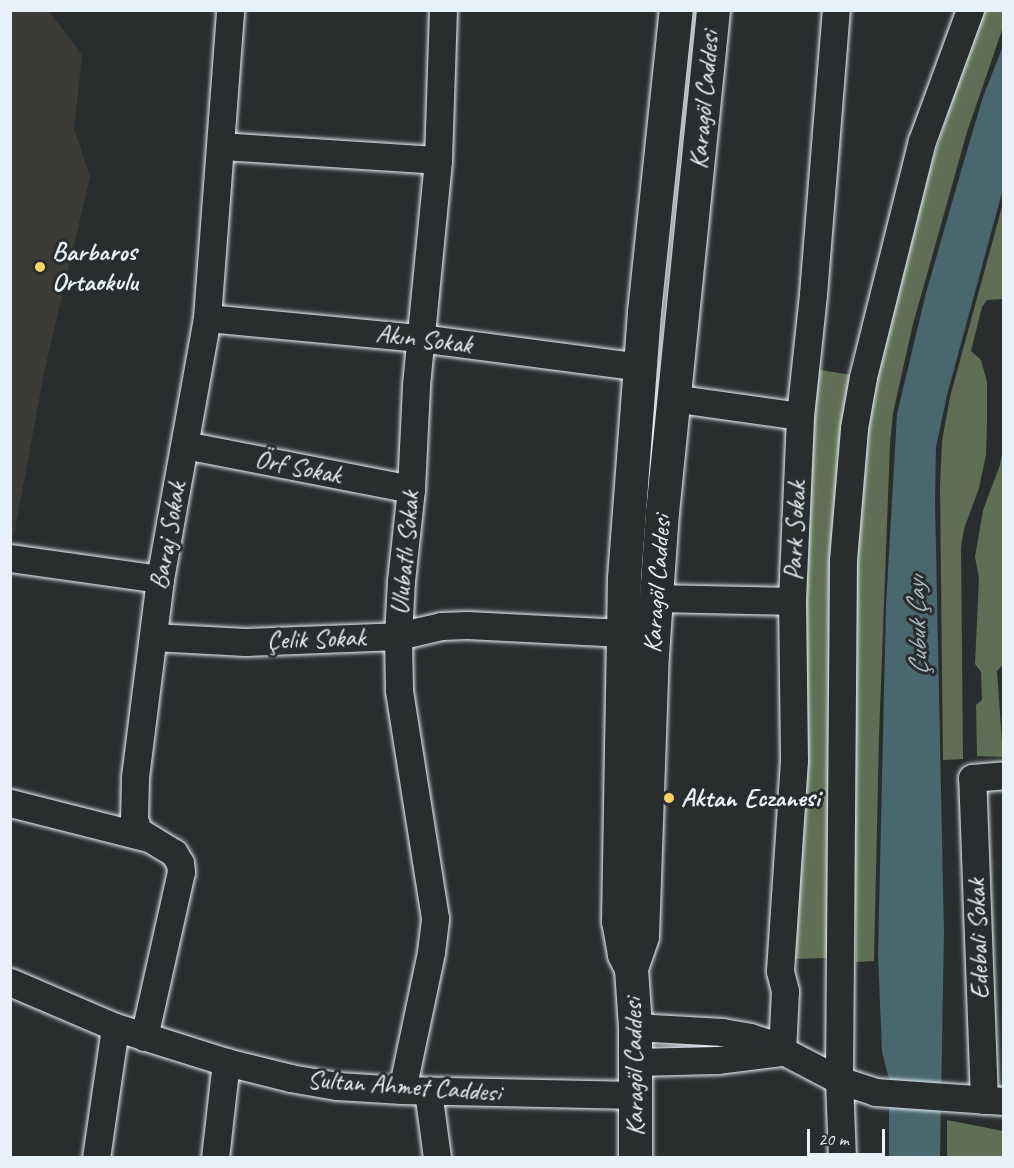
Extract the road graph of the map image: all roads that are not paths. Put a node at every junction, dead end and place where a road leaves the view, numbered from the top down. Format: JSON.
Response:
{"nodes":[{"id":1,"x":230,"y":10,"type":"edge"},
{"id":2,"x":443,"y":10,"type":"edge"},
{"id":3,"x":676,"y":10,"type":"edge"},
{"id":4,"x":713,"y":10,"type":"edge"},
{"id":5,"x":836,"y":10,"type":"edge"},
{"id":6,"x":970,"y":10,"type":"edge"},
{"id":7,"x":221,"y":146,"type":"junction"},
{"id":8,"x":438,"y":160,"type":"junction"},
{"id":9,"x":207,"y":318,"type":"junction"},
{"id":10,"x":420,"y":338,"type":"junction"},
{"id":11,"x":640,"y":368,"type":"junction"},
{"id":12,"x":672,"y":398,"type":"junction"},
{"id":13,"x":800,"y":416,"type":"junction"},
{"id":14,"x":184,"y":445,"type":"junction"},
{"id":15,"x":411,"y":489,"type":"junction"},
{"id":16,"x":11,"y":564,"type":"edge"},
{"id":17,"x":160,"y":579,"type":"junction"},
{"id":18,"x":657,"y":598,"type":"junction"},
{"id":19,"x":792,"y":601,"type":"junction"},
{"id":20,"x":623,"y":633,"type":"junction"},
{"id":21,"x":398,"y":636,"type":"junction"},
{"id":22,"x":153,"y":637,"type":"junction"},
{"id":23,"x":1004,"y":776,"type":"edge"},
{"id":24,"x":10,"y":803,"type":"edge"},
{"id":25,"x":148,"y":838,"type":"junction"},
{"id":26,"x":631,"y":968,"type":"junction"},
{"id":27,"x":10,"y":982,"type":"edge"},
{"id":28,"x":115,"y":1027,"type":"junction"},
{"id":29,"x":635,"y":1027,"type":"junction"},
{"id":30,"x":144,"y":1036,"type":"junction"},
{"id":31,"x":782,"y":1052,"type":"junction"},
{"id":32,"x":226,"y":1062,"type":"junction"},
{"id":33,"x":635,"y":1062,"type":"junction"},
{"id":34,"x":840,"y":1080,"type":"junction"},
{"id":35,"x":415,"y":1090,"type":"junction"},
{"id":36,"x":635,"y":1095,"type":"junction"},
{"id":37,"x":994,"y":1101,"type":"edge"},
{"id":38,"x":96,"y":1158,"type":"edge"},
{"id":39,"x":214,"y":1158,"type":"edge"},
{"id":40,"x":437,"y":1158,"type":"edge"},
{"id":41,"x":635,"y":1158,"type":"edge"},
{"id":42,"x":842,"y":1158,"type":"edge"}],
"edges":[{"from":1,"to":7,"type":"street","name":"Baraj Sokak"},
{"from":2,"to":8,"type":"street","name":"Ulubatlı Sokak"},
{"from":3,"to":11,"type":"main road"},
{"from":4,"to":12,"type":"main road","name":"Karagöl Caddesi"},
{"from":5,"to":13,"type":"street","name":"Park Sokak"},
{"from":6,"to":34,"type":"street"},
{"from":7,"to":8,"type":"street"},
{"from":7,"to":9,"type":"street","name":"Baraj Sokak"},
{"from":8,"to":10,"type":"street","name":"Ulubatlı Sokak"},
{"from":9,"to":10,"type":"street","name":"Akın Sokak"},
{"from":9,"to":14,"type":"street","name":"Baraj Sokak"},
{"from":10,"to":11,"type":"street","name":"Akın Sokak"},
{"from":10,"to":15,"type":"street","name":"Ulubatlı Sokak"},
{"from":11,"to":20,"type":"main road"},
{"from":12,"to":13,"type":"street"},
{"from":12,"to":18,"type":"main road","name":"Karagöl Caddesi"},
{"from":13,"to":19,"type":"street","name":"Park Sokak"},
{"from":14,"to":15,"type":"street","name":"Örf Sokak"},
{"from":14,"to":17,"type":"street","name":"Baraj Sokak"},
{"from":15,"to":21,"type":"street","name":"Ulubatlı Sokak"},
{"from":16,"to":17,"type":"street"},
{"from":17,"to":22,"type":"street","name":"Baraj Sokak"},
{"from":18,"to":19,"type":"street"},
{"from":18,"to":26,"type":"main road","name":"Karagöl Caddesi"},
{"from":19,"to":31,"type":"street","name":"Park Sokak"},
{"from":20,"to":21,"type":"street","name":"Çelik Sokak"},
{"from":20,"to":26,"type":"main road"},
{"from":21,"to":22,"type":"street","name":"Çelik Sokak"},
{"from":21,"to":35,"type":"street","name":"Ulubatlı Sokak"},
{"from":22,"to":25,"type":"street","name":"Baraj Sokak"},
{"from":23,"to":37,"type":"street","name":"Edebali Sokak"},
{"from":24,"to":25,"type":"street"},
{"from":25,"to":30,"type":"street","name":"Baraj Sokak"},
{"from":26,"to":29,"type":"main road","name":"Karagöl Caddesi"},
{"from":27,"to":28,"type":"street","name":"Sultan Ahmet Caddesi"},
{"from":28,"to":30,"type":"street","name":"Sultan Ahmet Caddesi"},
{"from":28,"to":38,"type":"street"},
{"from":29,"to":31,"type":"street"},
{"from":29,"to":33,"type":"main road","name":"Karagöl Caddesi"},
{"from":30,"to":32,"type":"street","name":"Sultan Ahmet Caddesi"},
{"from":31,"to":33,"type":"street"},
{"from":31,"to":34,"type":"street"},
{"from":32,"to":35,"type":"street","name":"Sultan Ahmet Caddesi"},
{"from":32,"to":39,"type":"street"},
{"from":33,"to":36,"type":"main road","name":"Karagöl Caddesi"},
{"from":34,"to":37,"type":"street"},
{"from":34,"to":42,"type":"street"},
{"from":35,"to":36,"type":"street","name":"Sultan Ahmet Caddesi"},
{"from":35,"to":40,"type":"street","name":"Ulubatlı Sokak"},
{"from":36,"to":41,"type":"main road","name":"Karagöl Caddesi"}]}
